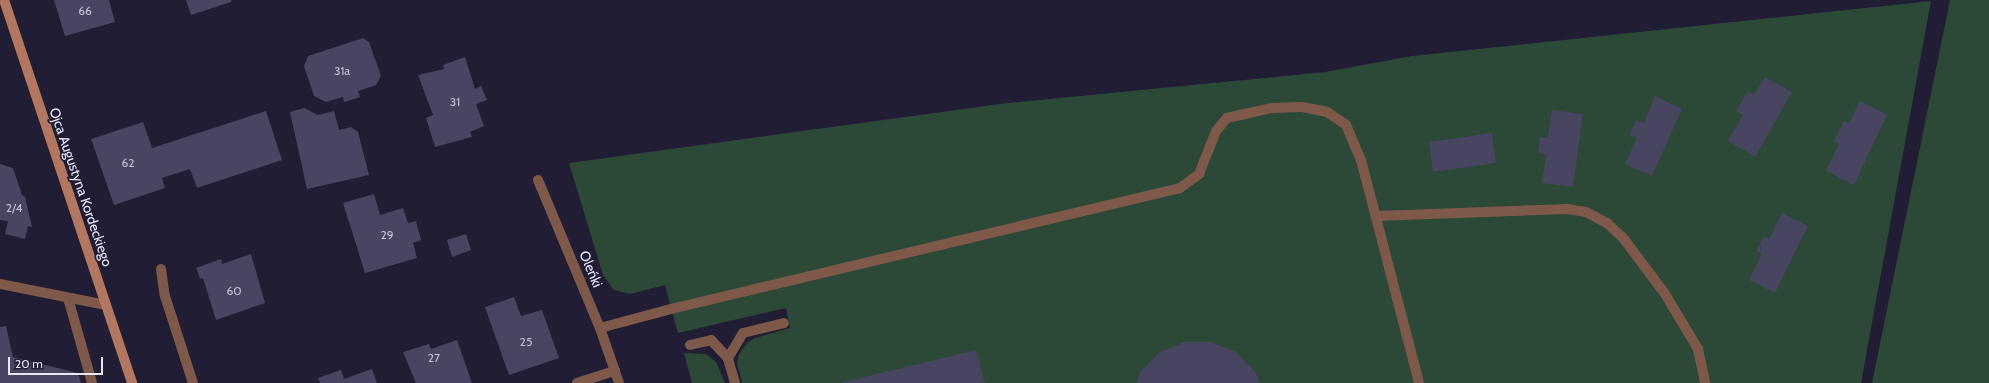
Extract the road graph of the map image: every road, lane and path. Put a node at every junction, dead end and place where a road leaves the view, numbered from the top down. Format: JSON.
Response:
{"nodes":[{"id":1,"x":4,"y":0,"type":"edge"},
{"id":2,"x":538,"y":180,"type":"dead end"},
{"id":3,"x":1376,"y":216,"type":"junction"},
{"id":4,"x":160,"y":269,"type":"dead end"},
{"id":5,"x":0,"y":284,"type":"edge"},
{"id":6,"x":68,"y":298,"type":"junction"},
{"id":7,"x":106,"y":305,"type":"junction"},
{"id":8,"x":784,"y":323,"type":"dead end"},
{"id":9,"x":600,"y":328,"type":"junction"},
{"id":10,"x":690,"y":345,"type":"dead end"},
{"id":11,"x":728,"y":358,"type":"junction"},
{"id":12,"x":615,"y":371,"type":"junction"},
{"id":13,"x":92,"y":383,"type":"edge"},
{"id":14,"x":132,"y":383,"type":"edge"},
{"id":15,"x":193,"y":383,"type":"edge"},
{"id":16,"x":577,"y":383,"type":"edge"},
{"id":17,"x":619,"y":383,"type":"edge"},
{"id":18,"x":735,"y":383,"type":"edge"},
{"id":19,"x":1419,"y":383,"type":"edge"},
{"id":20,"x":1705,"y":383,"type":"edge"}],
"edges":[{"from":1,"to":7,"type":"street","name":"Ojca Augustyna Kordeckiego"},
{"from":2,"to":9,"type":"street","name":"Oleńki"},
{"from":3,"to":9,"type":"street"},
{"from":3,"to":19,"type":"street"},
{"from":3,"to":20,"type":"street"},
{"from":4,"to":15,"type":"street"},
{"from":5,"to":6,"type":"street"},
{"from":6,"to":7,"type":"street"},
{"from":6,"to":13,"type":"street"},
{"from":7,"to":14,"type":"street","name":"Ojca Augustyna Kordeckiego"},
{"from":8,"to":11,"type":"street"},
{"from":9,"to":12,"type":"street","name":"Oleńki"},
{"from":10,"to":11,"type":"street"},
{"from":11,"to":18,"type":"street"},
{"from":12,"to":16,"type":"street"},
{"from":12,"to":17,"type":"street","name":"Oleńki"}]}
